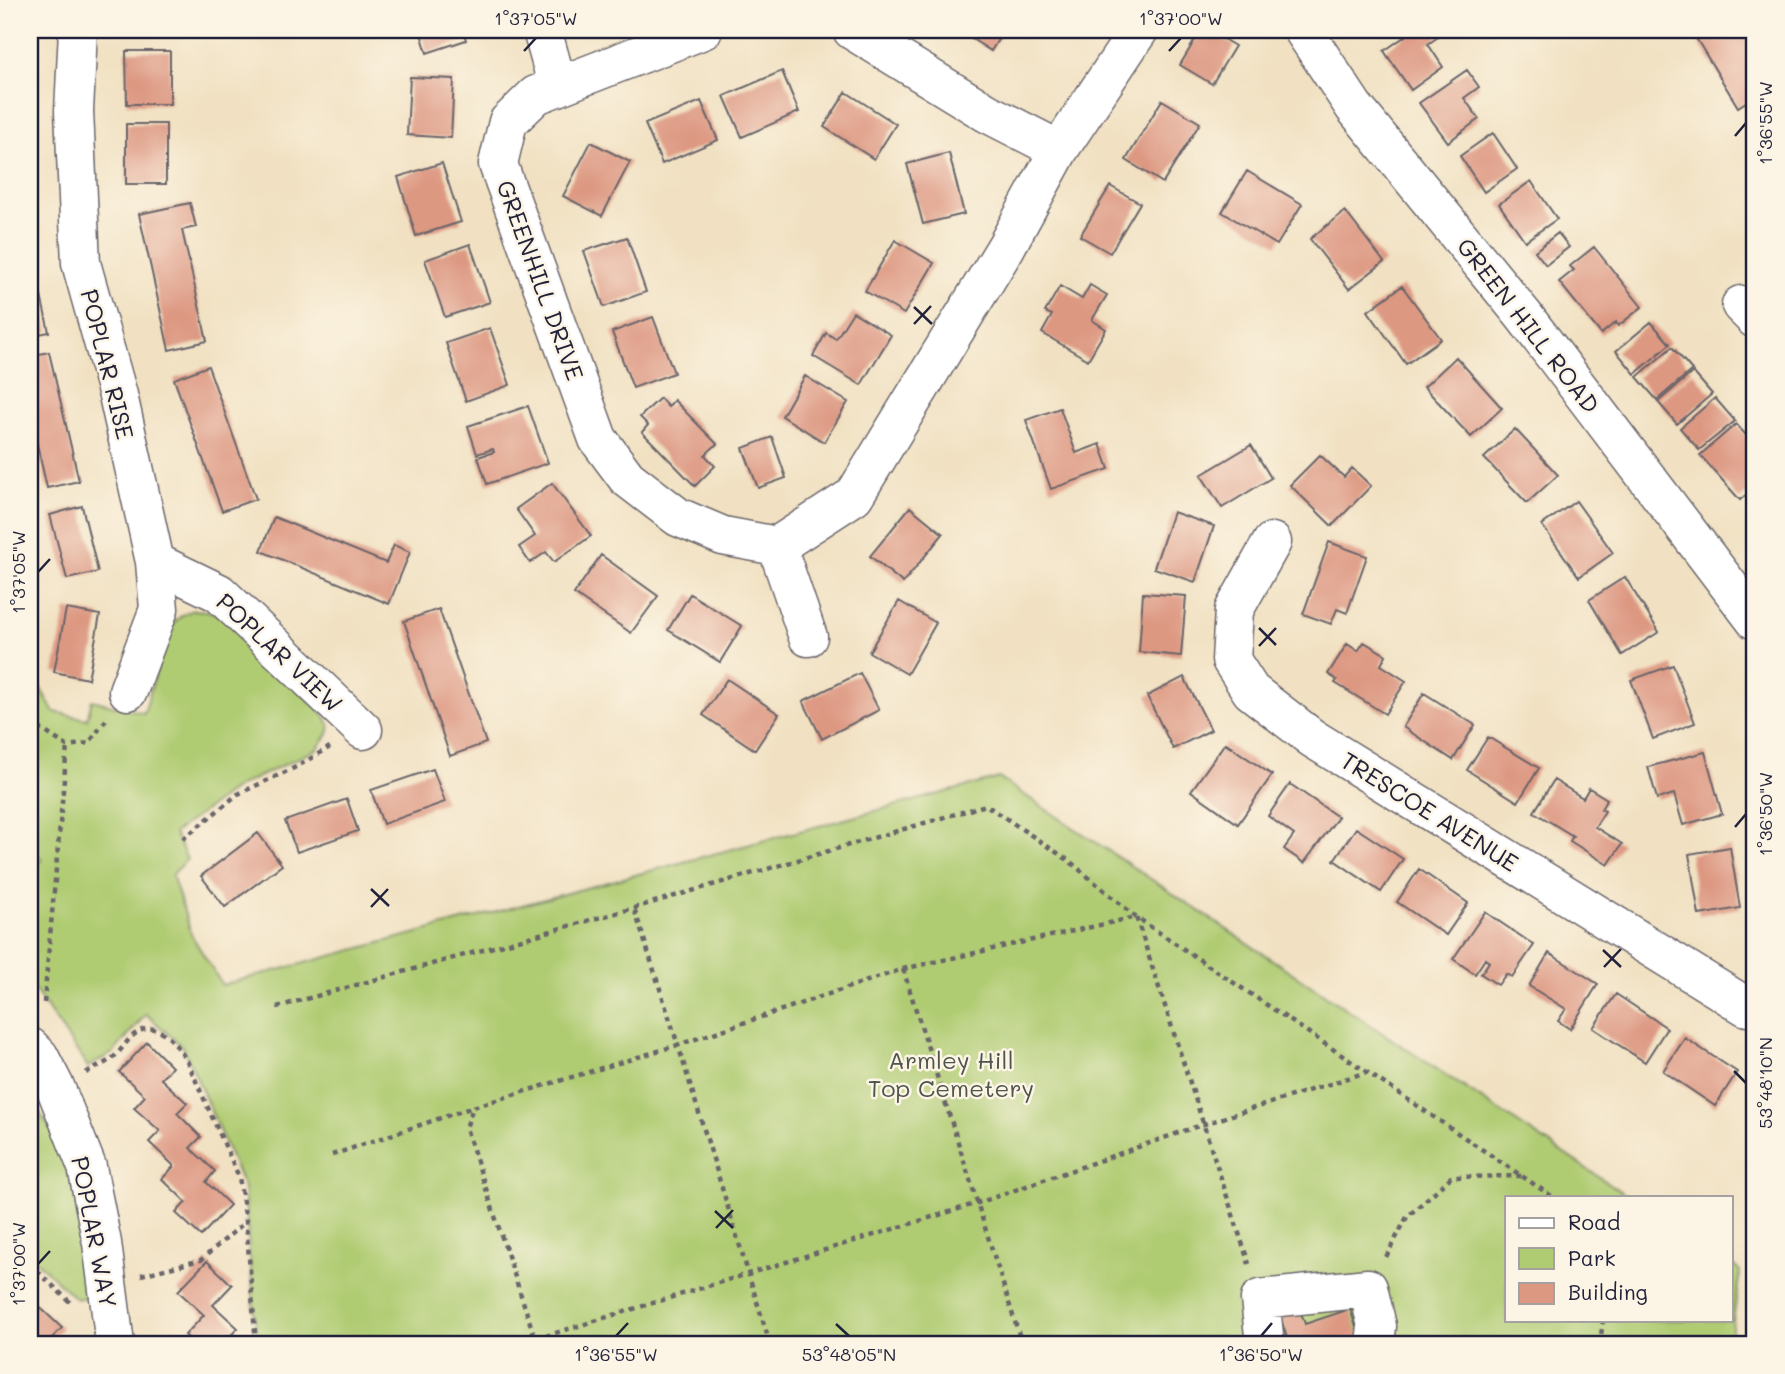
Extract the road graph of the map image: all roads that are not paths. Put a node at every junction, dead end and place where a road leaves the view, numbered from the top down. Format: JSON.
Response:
{"nodes":[{"id":1,"x":78,"y":30,"type":"edge"},
{"id":2,"x":542,"y":30,"type":"edge"},
{"id":3,"x":703,"y":30,"type":"edge"},
{"id":4,"x":852,"y":30,"type":"edge"},
{"id":5,"x":1139,"y":30,"type":"edge"},
{"id":6,"x":1303,"y":30,"type":"edge"},
{"id":7,"x":558,"y":87,"type":"junction"},
{"id":8,"x":1059,"y":150,"type":"junction"},
{"id":9,"x":1272,"y":542,"type":"dead end"},
{"id":10,"x":777,"y":547,"type":"junction"},
{"id":11,"x":155,"y":562,"type":"junction"},
{"id":12,"x":1755,"y":620,"type":"edge"},
{"id":13,"x":807,"y":637,"type":"dead end"},
{"id":14,"x":128,"y":691,"type":"road end"},
{"id":15,"x":360,"y":727,"type":"road end"},
{"id":16,"x":1755,"y":1007,"type":"edge"},
{"id":17,"x":30,"y":1047,"type":"edge"},
{"id":18,"x":1380,"y":1338,"type":"edge"},
{"id":19,"x":115,"y":1344,"type":"edge"},
{"id":20,"x":1265,"y":1344,"type":"edge"}],
"edges":[{"from":1,"to":11,"type":"street","name":"POPLAR RISE"},
{"from":2,"to":7,"type":"street"},
{"from":3,"to":7,"type":"street","name":"GREENHILL DRIVE"},
{"from":4,"to":8,"type":"street"},
{"from":5,"to":8,"type":"street"},
{"from":6,"to":12,"type":"street","name":"GREEN HILL ROAD"},
{"from":7,"to":10,"type":"street","name":"GREENHILL DRIVE"},
{"from":8,"to":10,"type":"street"},
{"from":9,"to":16,"type":"street","name":"TRESCOE AVENUE"},
{"from":10,"to":13,"type":"street"},
{"from":11,"to":14,"type":"street","name":"POPLAR RISE"},
{"from":11,"to":15,"type":"street","name":"POPLAR VIEW"},
{"from":17,"to":19,"type":"street","name":"POPLAR WAY"},
{"from":18,"to":20,"type":"street"}]}
